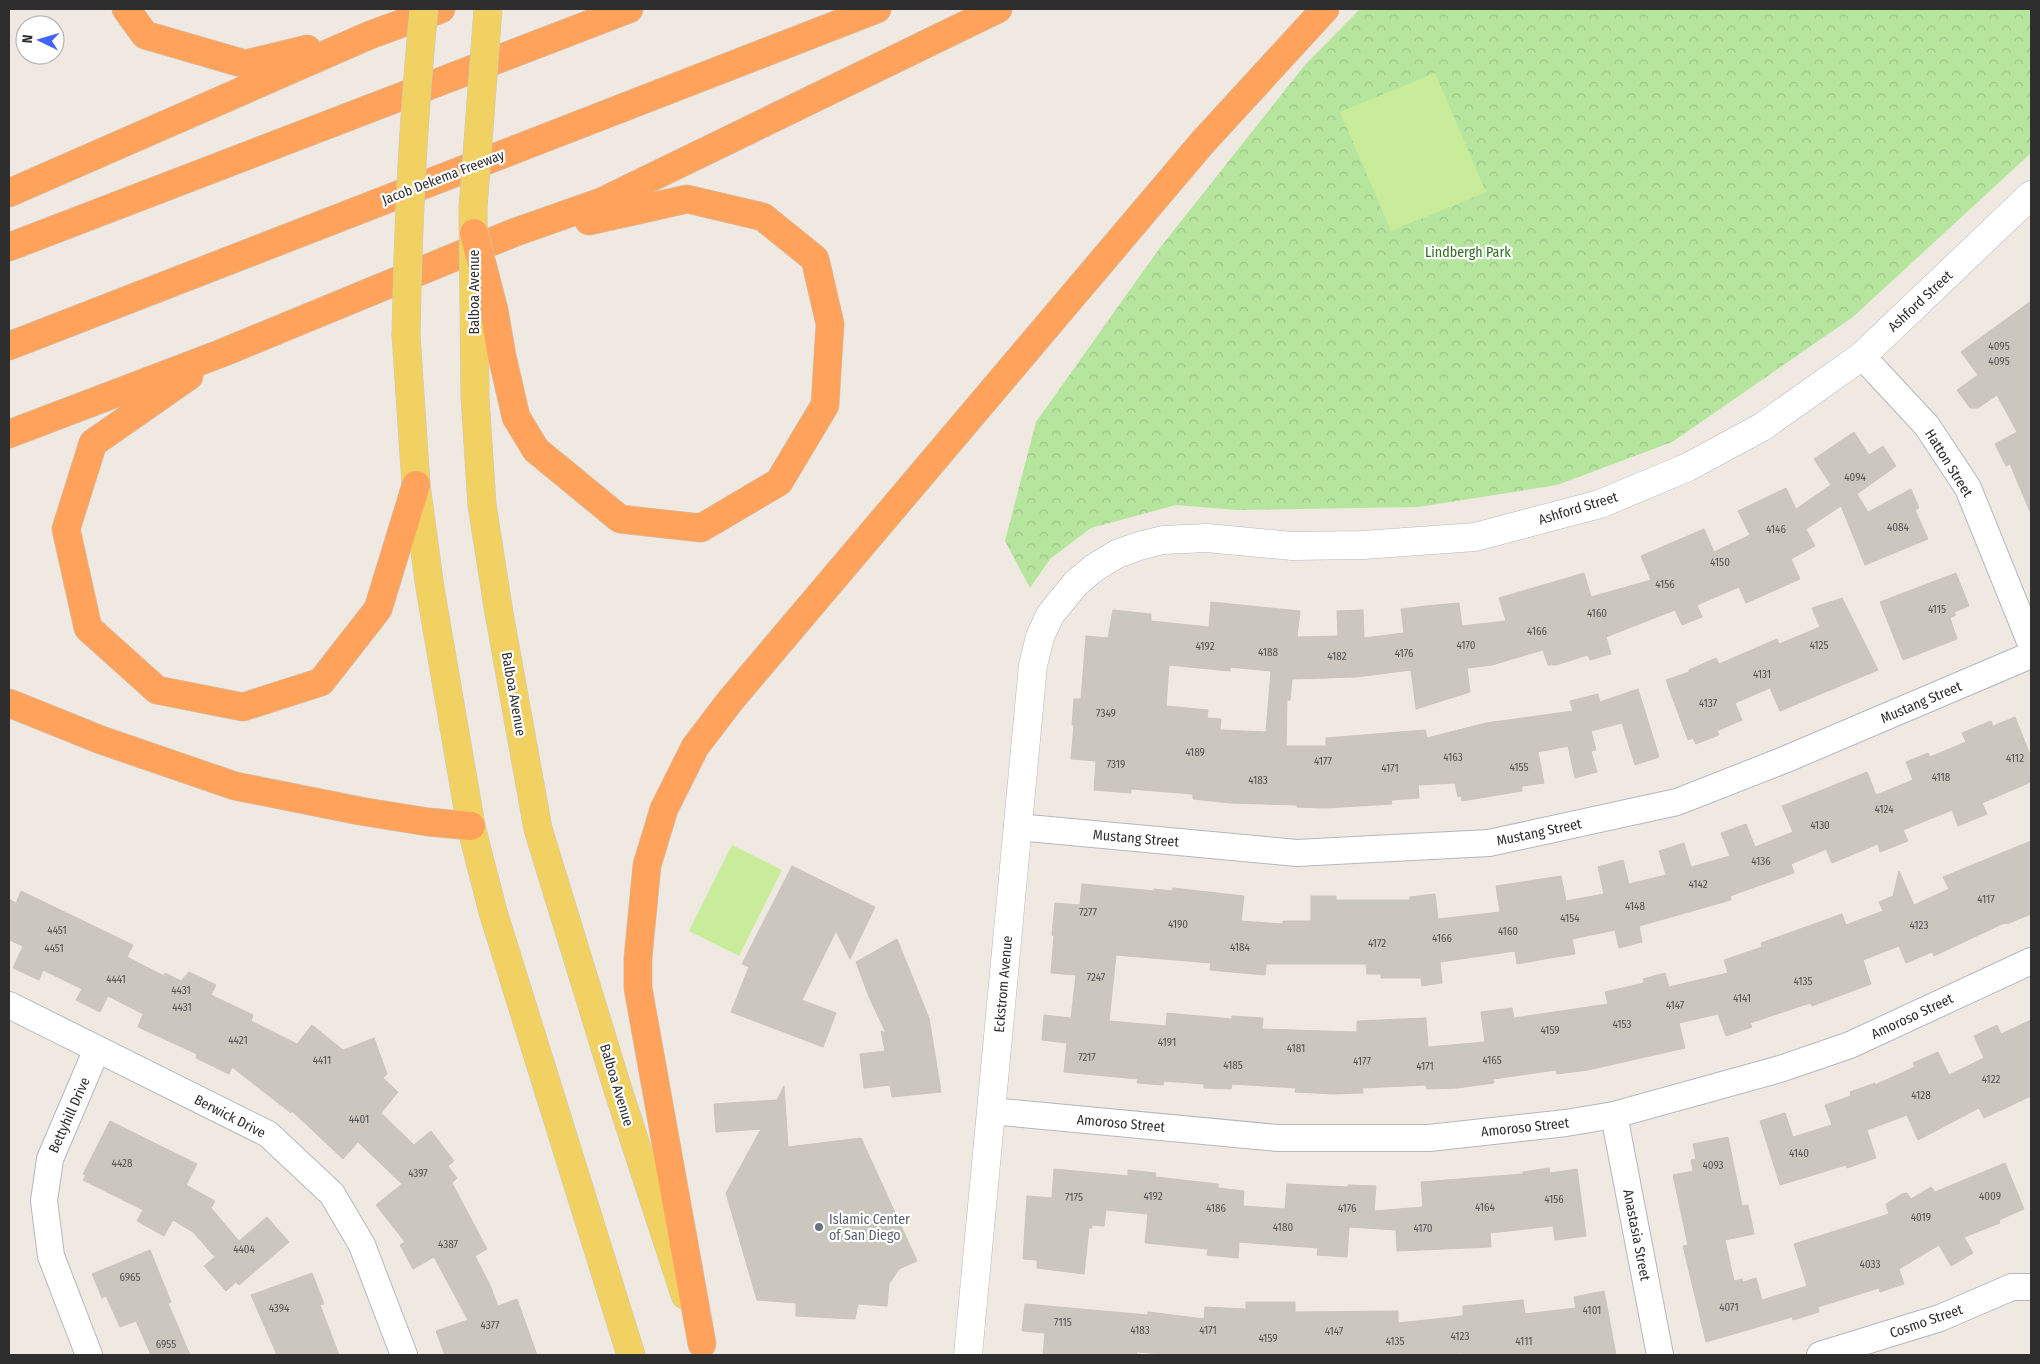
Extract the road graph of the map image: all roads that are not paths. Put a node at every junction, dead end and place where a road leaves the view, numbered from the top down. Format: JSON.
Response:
{"nodes":[{"id":1,"x":126,"y":9,"type":"edge"},
{"id":2,"x":424,"y":9,"type":"edge"},
{"id":3,"x":441,"y":9,"type":"edge"},
{"id":4,"x":488,"y":9,"type":"edge"},
{"id":5,"x":629,"y":9,"type":"edge"},
{"id":6,"x":877,"y":9,"type":"edge"},
{"id":7,"x":998,"y":9,"type":"edge"},
{"id":8,"x":1325,"y":9,"type":"edge"},
{"id":9,"x":370,"y":36,"type":"junction"},
{"id":10,"x":9,"y":193,"type":"edge"},
{"id":11,"x":2031,"y":195,"type":"edge"},
{"id":12,"x":474,"y":233,"type":"joint"},
{"id":13,"x":513,"y":233,"type":"junction"},
{"id":14,"x":9,"y":247,"type":"edge"},
{"id":15,"x":484,"y":307,"type":"junction"},
{"id":16,"x":9,"y":346,"type":"edge"},
{"id":17,"x":222,"y":353,"type":"junction"},
{"id":18,"x":1862,"y":356,"type":"junction"},
{"id":19,"x":9,"y":434,"type":"edge"},
{"id":20,"x":416,"y":485,"type":"junction"},
{"id":21,"x":1050,"y":615,"type":"joint"},
{"id":22,"x":2031,"y":644,"type":"edge"},
{"id":23,"x":2031,"y":655,"type":"edge"},
{"id":24,"x":9,"y":703,"type":"edge"},
{"id":25,"x":471,"y":826,"type":"junction"},
{"id":26,"x":1017,"y":827,"type":"junction"},
{"id":27,"x":2031,"y":961,"type":"edge"},
{"id":28,"x":9,"y":1005,"type":"edge"},
{"id":29,"x":97,"y":1049,"type":"junction"},
{"id":30,"x":991,"y":1110,"type":"junction"},
{"id":31,"x":1614,"y":1115,"type":"junction"},
{"id":32,"x":2031,"y":1287,"type":"edge"},
{"id":33,"x":704,"y":1350,"type":"edge"},
{"id":34,"x":89,"y":1355,"type":"edge"},
{"id":35,"x":404,"y":1355,"type":"edge"},
{"id":36,"x":631,"y":1355,"type":"edge"},
{"id":37,"x":968,"y":1355,"type":"edge"},
{"id":38,"x":1660,"y":1355,"type":"edge"},
{"id":39,"x":1820,"y":1355,"type":"edge"}],
"edges":[{"from":1,"to":9,"type":"highway"},
{"from":2,"to":20,"type":"main road","bridge":true},
{"from":3,"to":9,"type":"highway"},
{"from":4,"to":12,"type":"main road","name":"Balboa Avenue","bridge":true},
{"from":5,"to":14,"type":"highway"},
{"from":6,"to":16,"type":"highway","name":"Jacob Dekema Freeway"},
{"from":7,"to":13,"type":"highway"},
{"from":8,"to":33,"type":"highway"},
{"from":9,"to":10,"type":"highway"},
{"from":11,"to":18,"type":"street","name":"Ashford Street"},
{"from":12,"to":15,"type":"highway","bridge":true},
{"from":13,"to":15,"type":"highway"},
{"from":13,"to":17,"type":"highway"},
{"from":15,"to":33,"type":"main road","name":"Balboa Avenue"},
{"from":17,"to":19,"type":"highway"},
{"from":17,"to":20,"type":"highway"},
{"from":18,"to":21,"type":"street","name":"Ashford Street"},
{"from":18,"to":22,"type":"street","name":"Hatton Street"},
{"from":20,"to":25,"type":"main road"},
{"from":21,"to":26,"type":"street","name":"Eckstrom Avenue"},
{"from":23,"to":26,"type":"street","name":"Mustang Street"},
{"from":24,"to":25,"type":"highway"},
{"from":25,"to":36,"type":"main road"},
{"from":26,"to":30,"type":"street","name":"Eckstrom Avenue"},
{"from":27,"to":31,"type":"street","name":"Amoroso Street"},
{"from":28,"to":29,"type":"street","name":"Berwick Drive"},
{"from":29,"to":34,"type":"street","name":"Bettyhill Drive"},
{"from":29,"to":35,"type":"street","name":"Berwick Drive"},
{"from":30,"to":31,"type":"street","name":"Amoroso Street"},
{"from":30,"to":37,"type":"street","name":"Eckstrom Avenue"},
{"from":31,"to":38,"type":"street","name":"Anastasia Street"},
{"from":32,"to":39,"type":"street","name":"Cosmo Street"}]}
